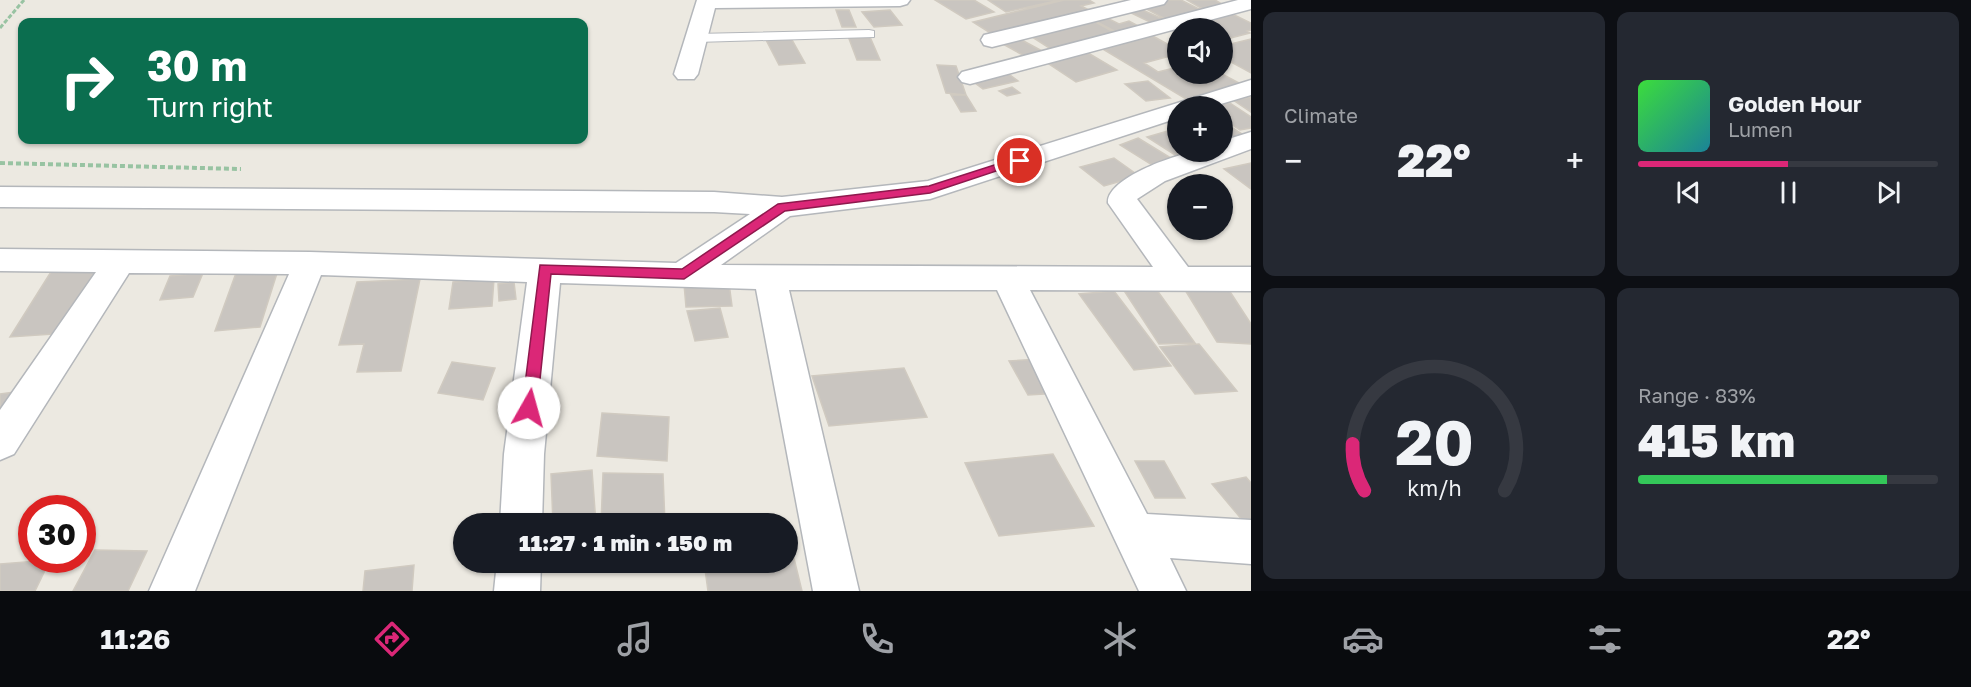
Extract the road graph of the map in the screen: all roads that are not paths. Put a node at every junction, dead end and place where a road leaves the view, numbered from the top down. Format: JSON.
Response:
{"nodes":[{"id":1,"x":900,"y":0,"type":"edge"},
{"id":2,"x":1092,"y":0,"type":"edge"},
{"id":3,"x":1157,"y":0,"type":"edge"},
{"id":4,"x":707,"y":1,"type":"edge"},
{"id":5,"x":1251,"y":3,"type":"edge"},
{"id":6,"x":1113,"y":12,"type":"junction"},
{"id":7,"x":1150,"y":31,"type":"junction"},
{"id":8,"x":869,"y":34,"type":"dead end"},
{"id":9,"x":696,"y":38,"type":"junction"},
{"id":10,"x":992,"y":40,"type":"dead end"},
{"id":11,"x":1167,"y":40,"type":"edge"},
{"id":12,"x":686,"y":74,"type":"dead end"},
{"id":13,"x":1233,"y":75,"type":"edge"},
{"id":14,"x":970,"y":77,"type":"dead end"},
{"id":15,"x":1251,"y":85,"type":"edge"},
{"id":16,"x":1219,"y":96,"type":"edge"},
{"id":17,"x":1167,"y":114,"type":"edge"},
{"id":18,"x":1251,"y":140,"type":"edge"},
{"id":19,"x":1233,"y":147,"type":"edge"},
{"id":20,"x":1193,"y":162,"type":"edge"},
{"id":21,"x":0,"y":197,"type":"edge"},
{"id":22,"x":782,"y":207,"type":"junction"},
{"id":23,"x":0,"y":260,"type":"edge"},
{"id":24,"x":119,"y":263,"type":"junction"},
{"id":25,"x":310,"y":263,"type":"junction"},
{"id":26,"x":545,"y":269,"type":"junction"},
{"id":27,"x":684,"y":274,"type":"junction"},
{"id":28,"x":770,"y":278,"type":"junction"},
{"id":29,"x":1179,"y":279,"type":"junction"},
{"id":30,"x":1251,"y":279,"type":"edge"},
{"id":31,"x":1008,"y":280,"type":"junction"},
{"id":32,"x":0,"y":442,"type":"edge"},
{"id":33,"x":521,"y":513,"type":"edge"},
{"id":34,"x":1134,"y":534,"type":"junction"},
{"id":35,"x":1251,"y":542,"type":"edge"},
{"id":36,"x":518,"y":573,"type":"edge"},
{"id":37,"x":172,"y":591,"type":"edge"},
{"id":38,"x":517,"y":591,"type":"edge"},
{"id":39,"x":836,"y":591,"type":"edge"},
{"id":40,"x":1163,"y":591,"type":"edge"}],
"edges":[{"from":1,"to":4,"type":"street"},
{"from":2,"to":6,"type":"street"},
{"from":3,"to":6,"type":"street"},
{"from":4,"to":9,"type":"street"},
{"from":5,"to":7,"type":"street"},
{"from":6,"to":7,"type":"street"},
{"from":6,"to":10,"type":"street"},
{"from":7,"to":11,"type":"street"},
{"from":7,"to":14,"type":"street"},
{"from":8,"to":9,"type":"lane"},
{"from":9,"to":12,"type":"street"},
{"from":13,"to":15,"type":"street"},
{"from":15,"to":16,"type":"street"},
{"from":17,"to":22,"type":"street"},
{"from":18,"to":19,"type":"street"},
{"from":20,"to":29,"type":"street"},
{"from":21,"to":22,"type":"street"},
{"from":22,"to":27,"type":"street"},
{"from":23,"to":24,"type":"street"},
{"from":24,"to":25,"type":"street"},
{"from":24,"to":32,"type":"street"},
{"from":25,"to":26,"type":"street"},
{"from":25,"to":37,"type":"street"},
{"from":26,"to":27,"type":"street"},
{"from":26,"to":33,"type":"street"},
{"from":27,"to":28,"type":"street"},
{"from":28,"to":31,"type":"street"},
{"from":28,"to":39,"type":"street"},
{"from":29,"to":30,"type":"street"},
{"from":29,"to":31,"type":"street"},
{"from":31,"to":34,"type":"street"},
{"from":34,"to":35,"type":"street"},
{"from":34,"to":40,"type":"street"},
{"from":36,"to":38,"type":"street"}]}
